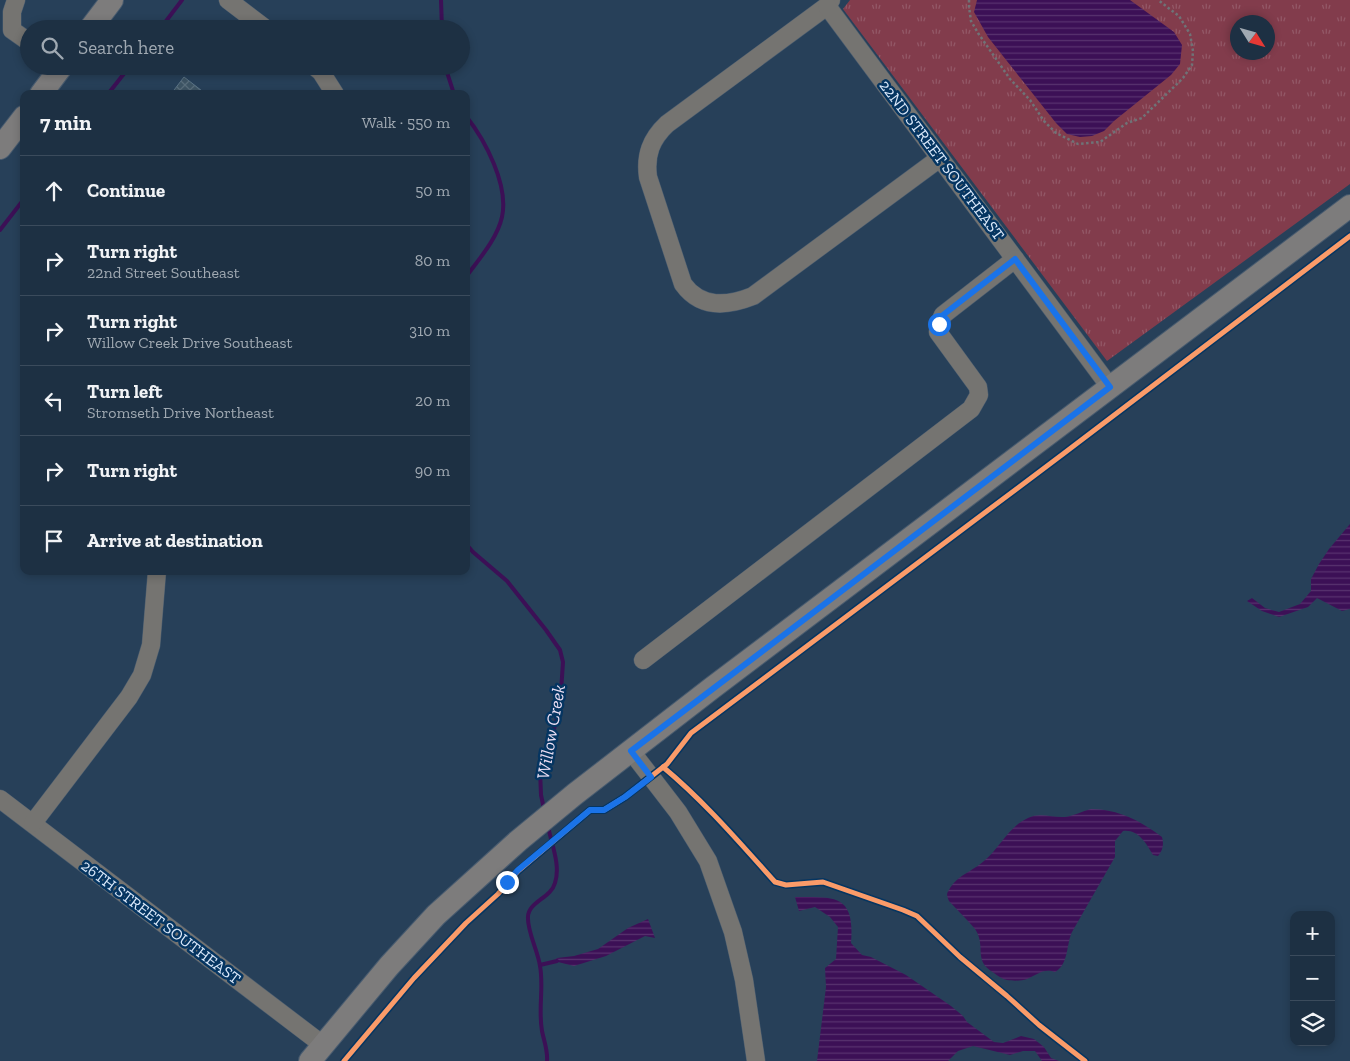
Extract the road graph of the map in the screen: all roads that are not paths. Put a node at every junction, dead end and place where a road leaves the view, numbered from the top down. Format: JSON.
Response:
{"nodes":[{"id":1,"x":16,"y":0,"type":"edge"},
{"id":2,"x":112,"y":0,"type":"edge"},
{"id":3,"x":228,"y":0,"type":"edge"},
{"id":4,"x":829,"y":3,"type":"edge"},
{"id":5,"x":97,"y":20,"type":"edge"},
{"id":6,"x":254,"y":20,"type":"edge"},
{"id":7,"x":6,"y":30,"type":"edge"},
{"id":8,"x":20,"y":37,"type":"edge"},
{"id":9,"x":55,"y":75,"type":"edge"},
{"id":10,"x":323,"y":75,"type":"edge"},
{"id":11,"x":44,"y":90,"type":"edge"},
{"id":12,"x":332,"y":90,"type":"edge"},
{"id":13,"x":20,"y":122,"type":"edge"},
{"id":14,"x":0,"y":148,"type":"edge"},
{"id":15,"x":940,"y":158,"type":"junction"},
{"id":16,"x":1350,"y":206,"type":"edge"},
{"id":17,"x":1015,"y":259,"type":"junction"},
{"id":18,"x":1110,"y":387,"type":"junction"},
{"id":19,"x":157,"y":575,"type":"edge"},
{"id":20,"x":643,"y":660,"type":"dead end"},
{"id":21,"x":631,"y":751,"type":"junction"},
{"id":22,"x":0,"y":799,"type":"edge"},
{"id":23,"x":33,"y":823,"type":"junction"},
{"id":24,"x":316,"y":1053,"type":"edge"},
{"id":25,"x":756,"y":1061,"type":"edge"}],
"edges":[{"from":1,"to":7,"type":"street"},
{"from":2,"to":5,"type":"main road"},
{"from":3,"to":6,"type":"street"},
{"from":4,"to":15,"type":"street","name":"22ND STREET SOUTHEAST"},
{"from":4,"to":15,"type":"street"},
{"from":7,"to":8,"type":"street"},
{"from":9,"to":11,"type":"main road"},
{"from":10,"to":12,"type":"street"},
{"from":13,"to":14,"type":"main road"},
{"from":15,"to":17,"type":"street","name":"22ND STREET SOUTHEAST"},
{"from":16,"to":18,"type":"main road"},
{"from":17,"to":18,"type":"street","name":"22ND STREET SOUTHEAST"},
{"from":17,"to":20,"type":"street"},
{"from":18,"to":21,"type":"main road"},
{"from":19,"to":23,"type":"street"},
{"from":21,"to":24,"type":"main road"},
{"from":21,"to":25,"type":"street"},
{"from":22,"to":23,"type":"street","name":"26TH STREET SOUTHEAST"},
{"from":23,"to":24,"type":"street","name":"26TH STREET SOUTHEAST"}]}
